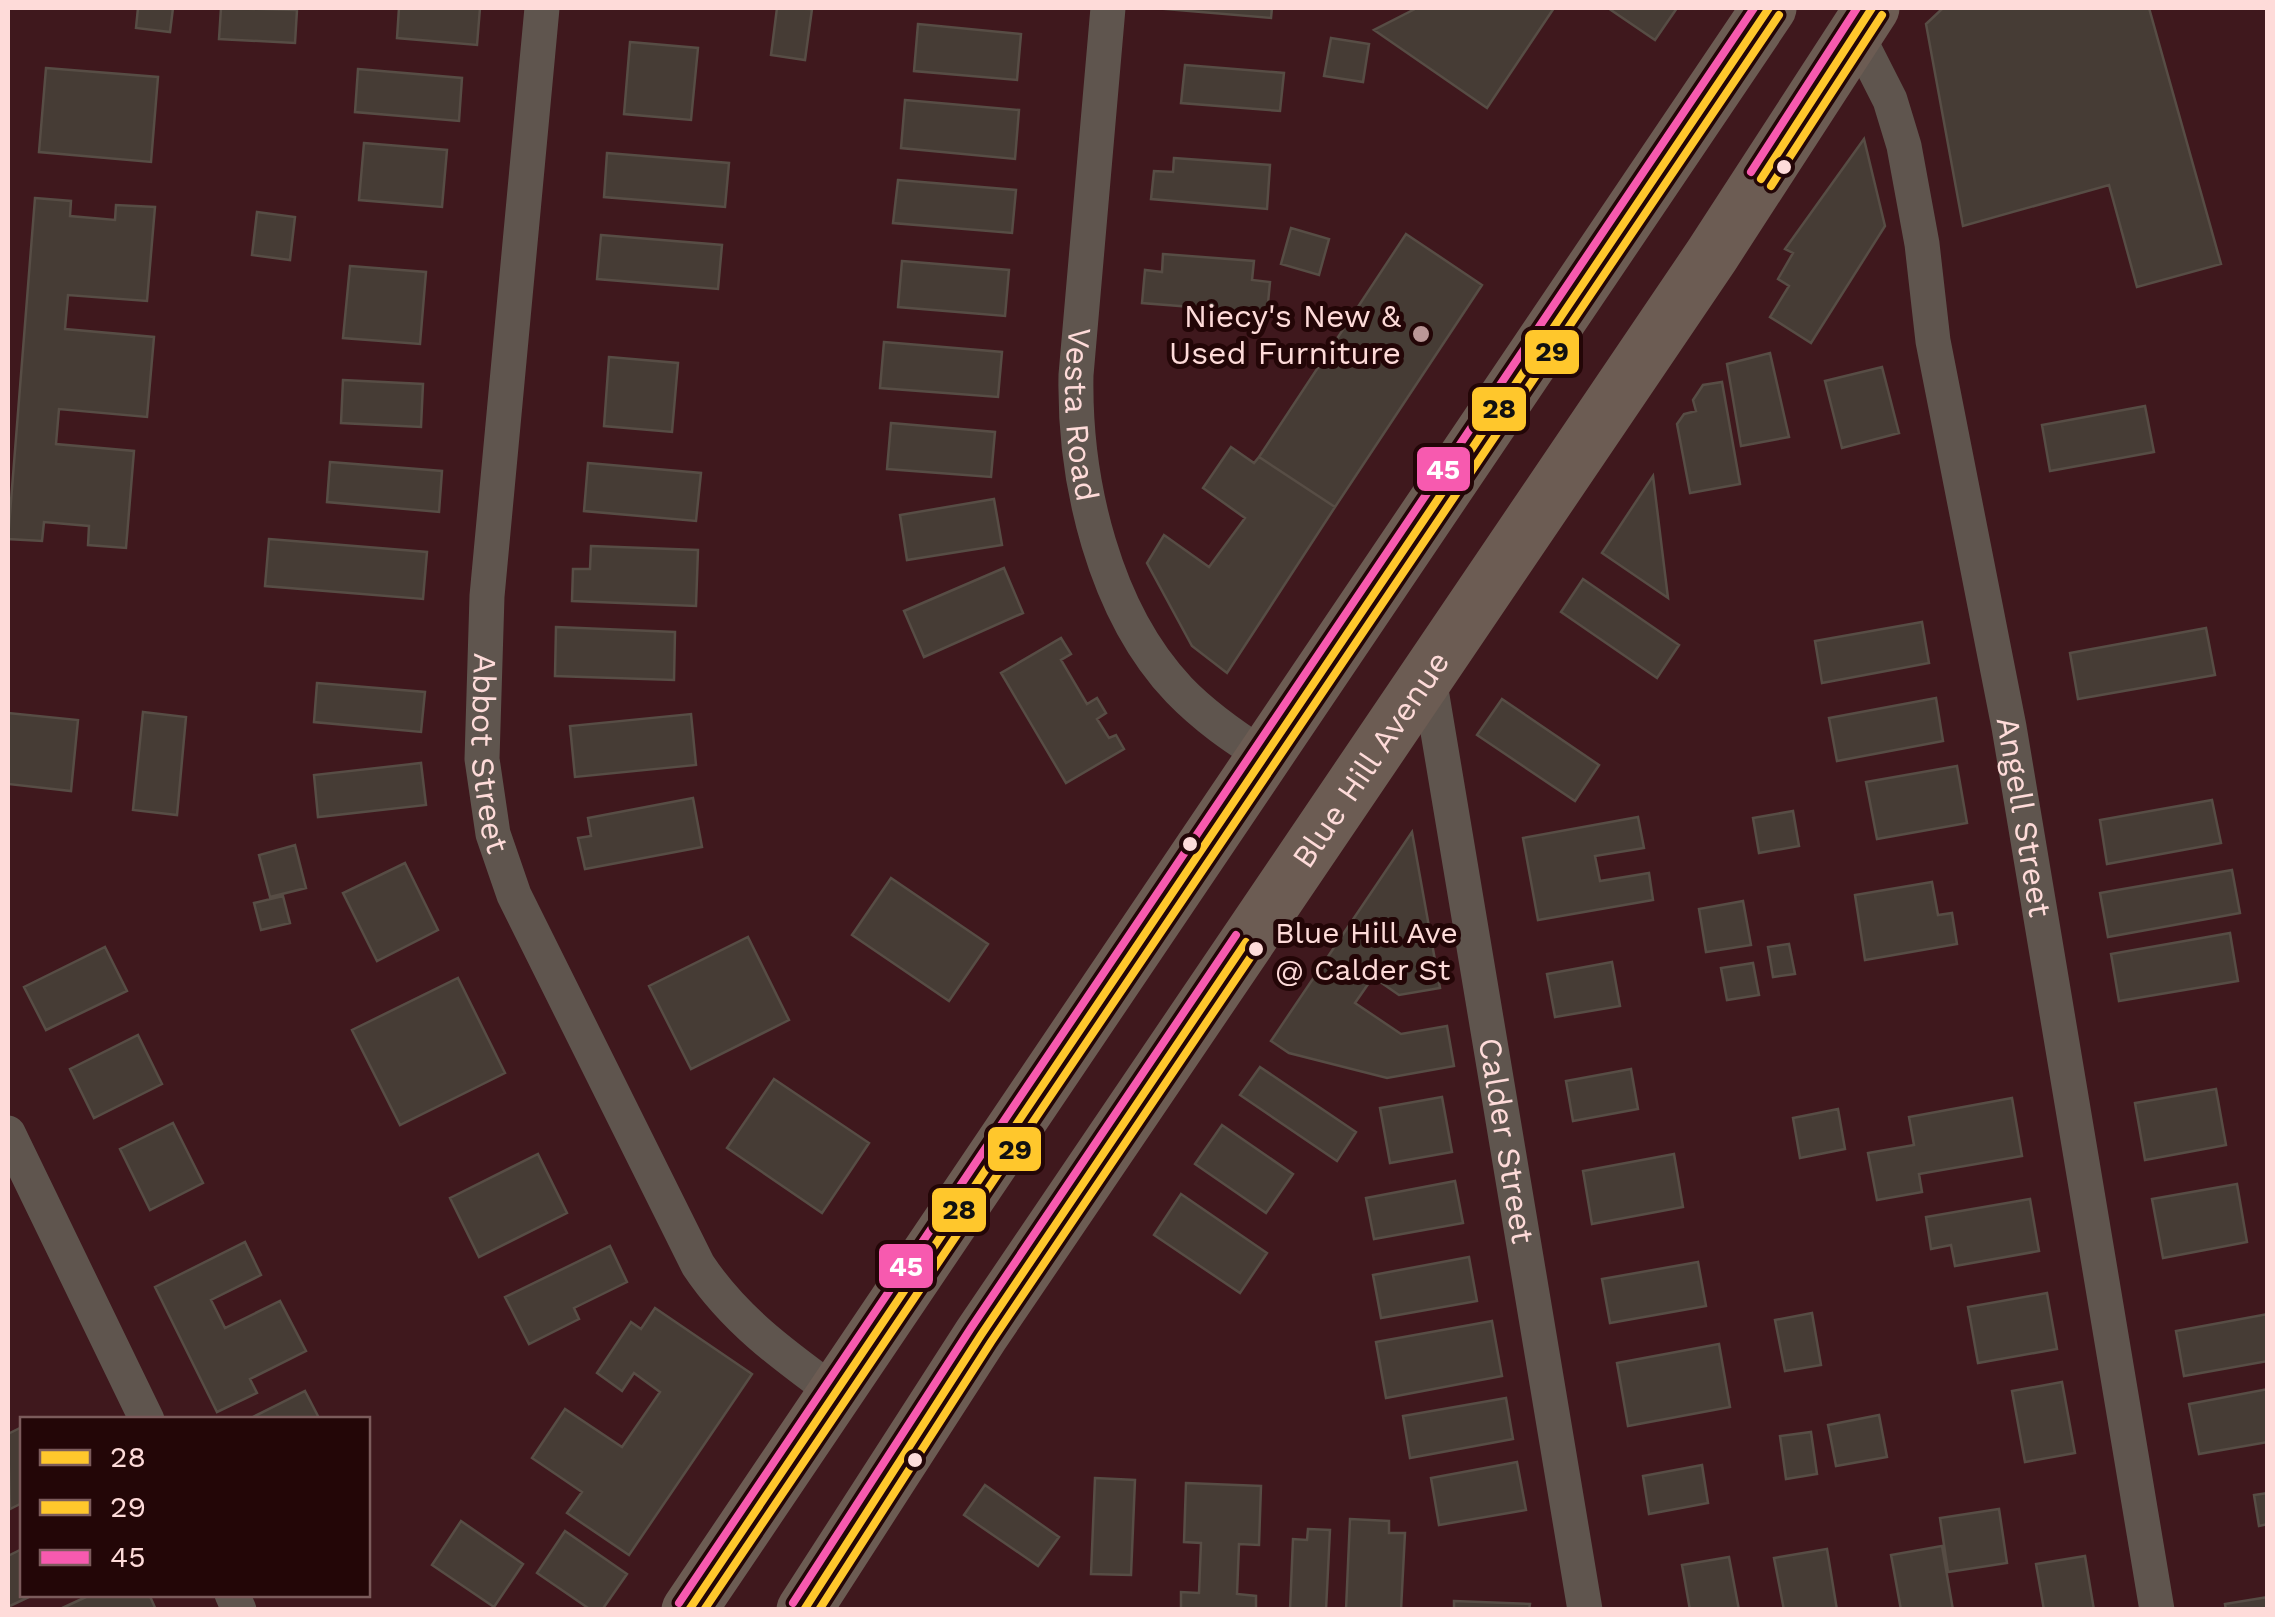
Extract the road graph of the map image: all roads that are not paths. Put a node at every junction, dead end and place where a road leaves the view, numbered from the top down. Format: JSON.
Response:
{"nodes":[{"id":1,"x":542,"y":8,"type":"edge"},
{"id":2,"x":1108,"y":8,"type":"edge"},
{"id":3,"x":1770,"y":8,"type":"edge"},
{"id":4,"x":1864,"y":20,"type":"edge"},
{"id":5,"x":1428,"y":672,"type":"junction"},
{"id":6,"x":1264,"y":756,"type":"junction"},
{"id":7,"x":8,"y":1133,"type":"edge"},
{"id":8,"x":834,"y":1392,"type":"junction"},
{"id":9,"x":145,"y":1417,"type":"edge"},
{"id":10,"x":689,"y":1610,"type":"edge"},
{"id":11,"x":804,"y":1610,"type":"edge"},
{"id":12,"x":1585,"y":1610,"type":"edge"},
{"id":13,"x":2157,"y":1610,"type":"edge"}],
"edges":[{"from":1,"to":8,"type":"street","name":"Abbot Street"},
{"from":2,"to":6,"type":"street","name":"Vesta Road"},
{"from":3,"to":6,"type":"main road"},
{"from":4,"to":5,"type":"main road","name":"Blue Hill Avenue"},
{"from":4,"to":13,"type":"street","name":"Angell Street"},
{"from":5,"to":11,"type":"main road","name":"Blue Hill Avenue"},
{"from":5,"to":12,"type":"street","name":"Calder Street"},
{"from":6,"to":8,"type":"main road"},
{"from":7,"to":9,"type":"street"},
{"from":8,"to":10,"type":"main road"}]}
